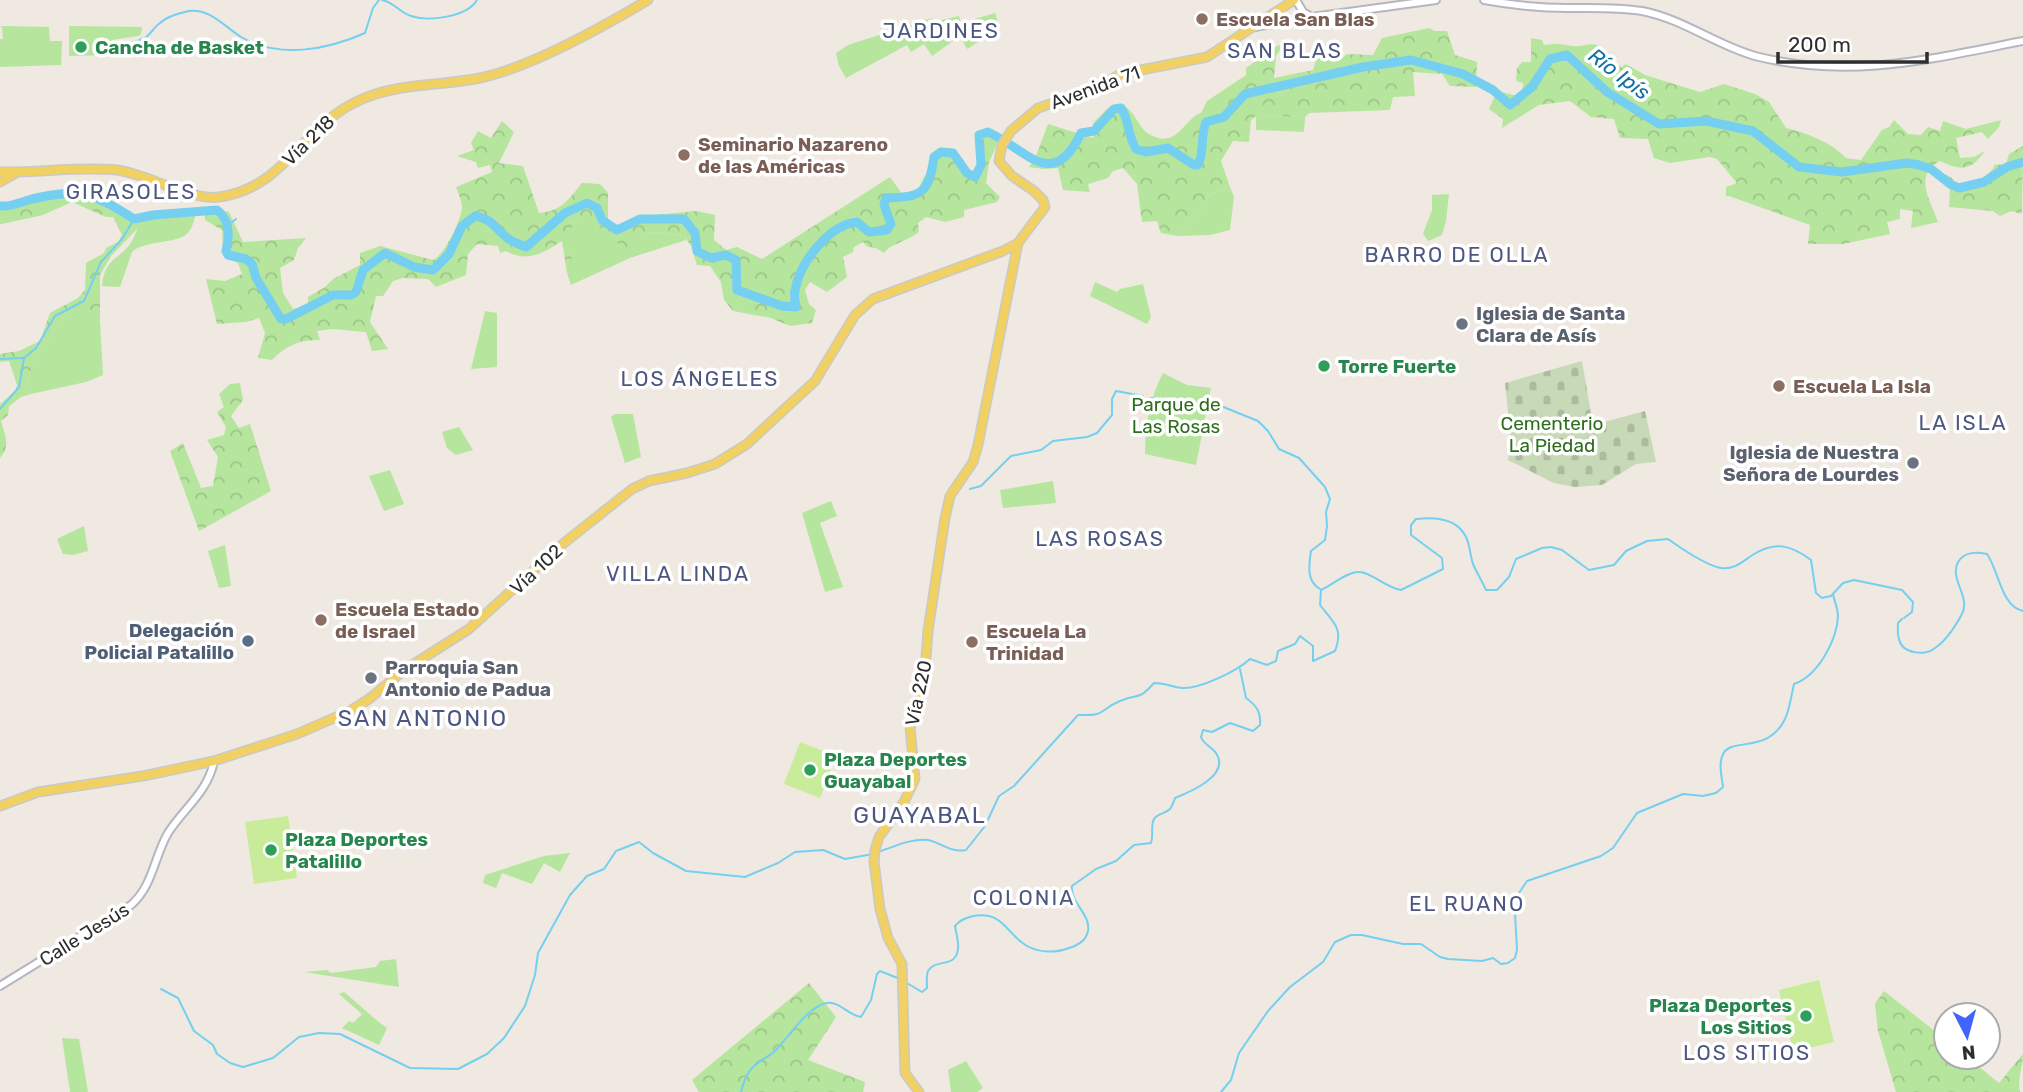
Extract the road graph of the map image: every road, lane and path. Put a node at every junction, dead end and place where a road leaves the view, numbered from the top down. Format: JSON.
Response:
{"nodes":[{"id":1,"x":648,"y":0,"type":"edge"},
{"id":2,"x":1295,"y":0,"type":"edge"},
{"id":3,"x":1436,"y":0,"type":"edge"},
{"id":4,"x":1484,"y":0,"type":"edge"},
{"id":5,"x":1312,"y":17,"type":"junction"},
{"id":6,"x":1254,"y":28,"type":"junction"},
{"id":7,"x":2023,"y":41,"type":"edge"},
{"id":8,"x":0,"y":172,"type":"edge"},
{"id":9,"x":17,"y":172,"type":"junction"},
{"id":10,"x":0,"y":182,"type":"edge"},
{"id":11,"x":1018,"y":243,"type":"junction"},
{"id":12,"x":1003,"y":251,"type":"junction"},
{"id":13,"x":1016,"y":258,"type":"junction"},
{"id":14,"x":214,"y":761,"type":"junction"},
{"id":15,"x":0,"y":806,"type":"edge"},
{"id":16,"x":0,"y":986,"type":"edge"},
{"id":17,"x":919,"y":1092,"type":"edge"}],
"edges":[{"from":1,"to":9,"type":"main road","name":"Vía 218"},
{"from":2,"to":5,"type":"street"},
{"from":2,"to":6,"type":"main road","name":"Avenida 71"},
{"from":3,"to":5,"type":"street"},
{"from":4,"to":7,"type":"street"},
{"from":5,"to":6,"type":"street"},
{"from":6,"to":11,"type":"main road","name":"Avenida 71"},
{"from":8,"to":9,"type":"main road","name":"Vía 218"},
{"from":9,"to":10,"type":"main road"},
{"from":11,"to":12,"type":"main road","name":"Vía 102"},
{"from":11,"to":13,"type":"main road","name":"Vía 220"},
{"from":12,"to":13,"type":"main road"},
{"from":12,"to":14,"type":"main road","name":"Vía 102"},
{"from":13,"to":17,"type":"main road","name":"Vía 220"},
{"from":14,"to":15,"type":"main road","name":"Vía 102"},
{"from":14,"to":16,"type":"street","name":"Calle Jesús"}]}
